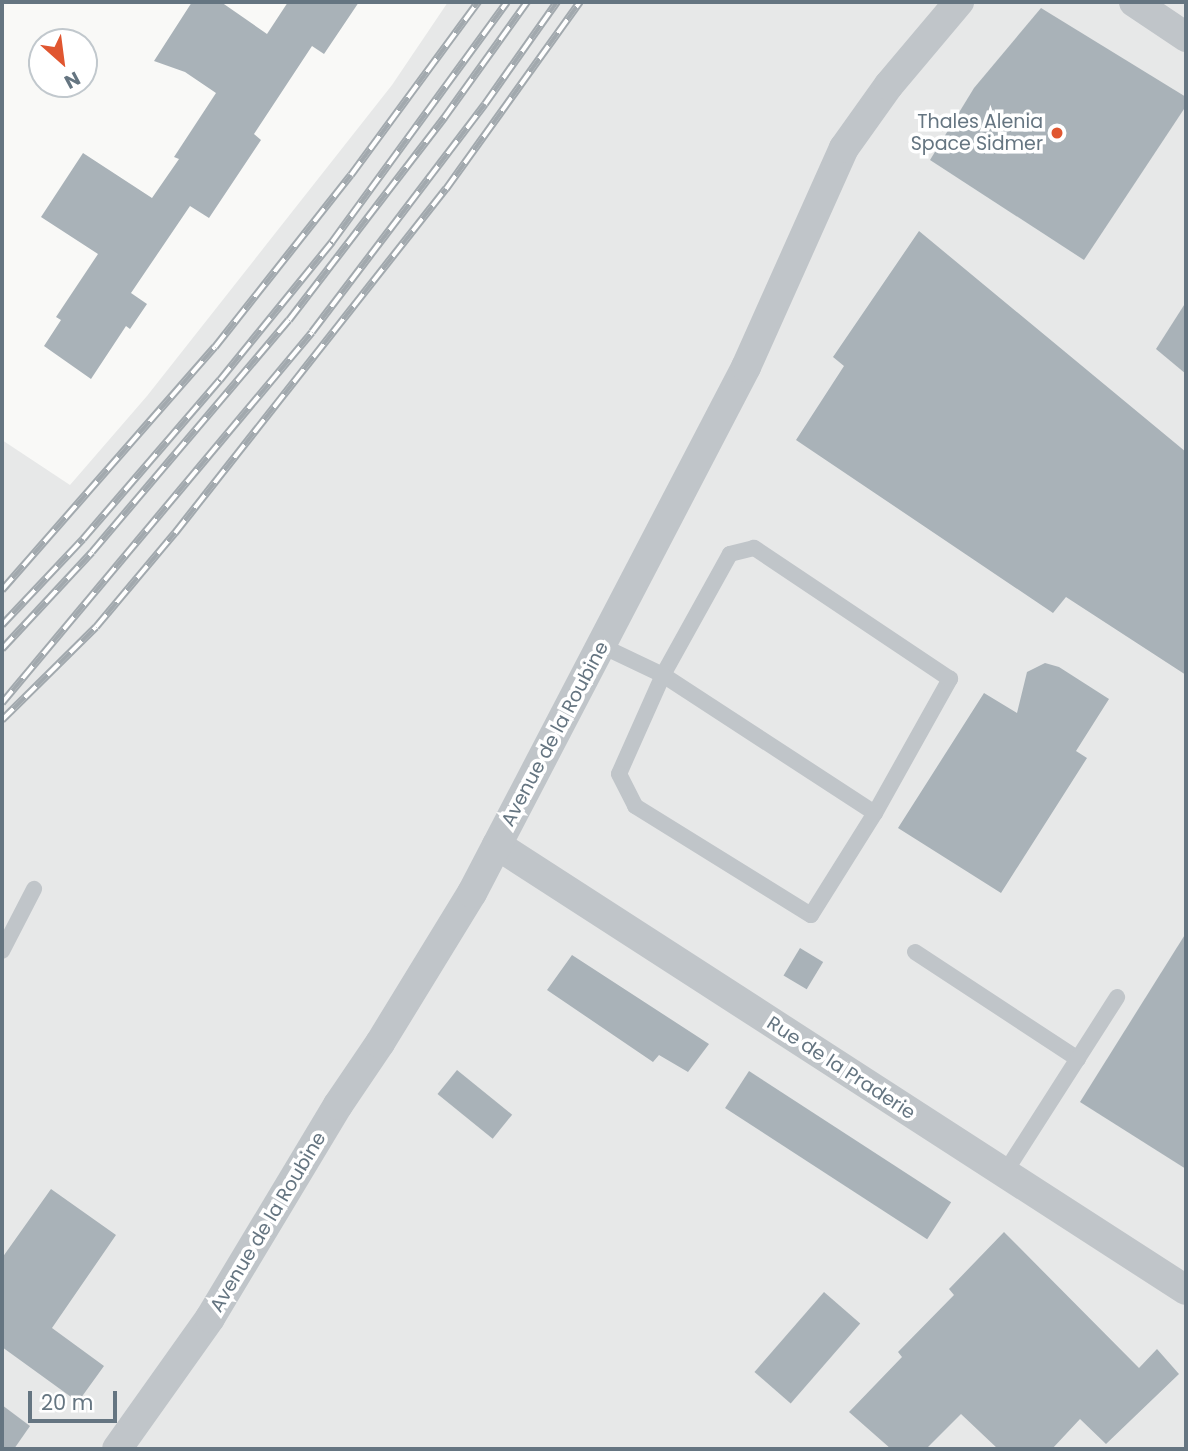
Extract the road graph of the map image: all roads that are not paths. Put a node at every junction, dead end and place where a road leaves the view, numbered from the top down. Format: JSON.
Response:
{"nodes":[{"id":1,"x":959,"y":2,"type":"edge"},
{"id":2,"x":1134,"y":2,"type":"edge"},
{"id":3,"x":1186,"y":37,"type":"edge"},
{"id":4,"x":602,"y":646,"type":"junction"},
{"id":5,"x":663,"y":675,"type":"junction"},
{"id":6,"x":874,"y":813,"type":"junction"},
{"id":7,"x":497,"y":845,"type":"junction"},
{"id":8,"x":34,"y":889,"type":"dead end"},
{"id":9,"x":2,"y":951,"type":"edge"},
{"id":10,"x":915,"y":952,"type":"dead end"},
{"id":11,"x":1117,"y":997,"type":"dead end"},
{"id":12,"x":1078,"y":1059,"type":"junction"},
{"id":13,"x":1004,"y":1174,"type":"junction"},
{"id":14,"x":1186,"y":1290,"type":"edge"},
{"id":15,"x":117,"y":1449,"type":"edge"}],
"edges":[{"from":1,"to":4,"type":"street","name":"Avenue de la Roubine"},
{"from":2,"to":3,"type":"street"},
{"from":4,"to":5,"type":"lane"},
{"from":4,"to":7,"type":"street","name":"Avenue de la Roubine"},
{"from":5,"to":6,"type":"lane"},
{"from":5,"to":6,"type":"lane"},
{"from":5,"to":6,"type":"lane"},
{"from":7,"to":13,"type":"street","name":"Rue de la Praderie"},
{"from":7,"to":15,"type":"street","name":"Avenue de la Roubine"},
{"from":8,"to":9,"type":"lane"},
{"from":10,"to":12,"type":"lane"},
{"from":11,"to":12,"type":"lane"},
{"from":12,"to":13,"type":"lane"},
{"from":13,"to":14,"type":"street","name":"Rue de la Praderie"}]}
